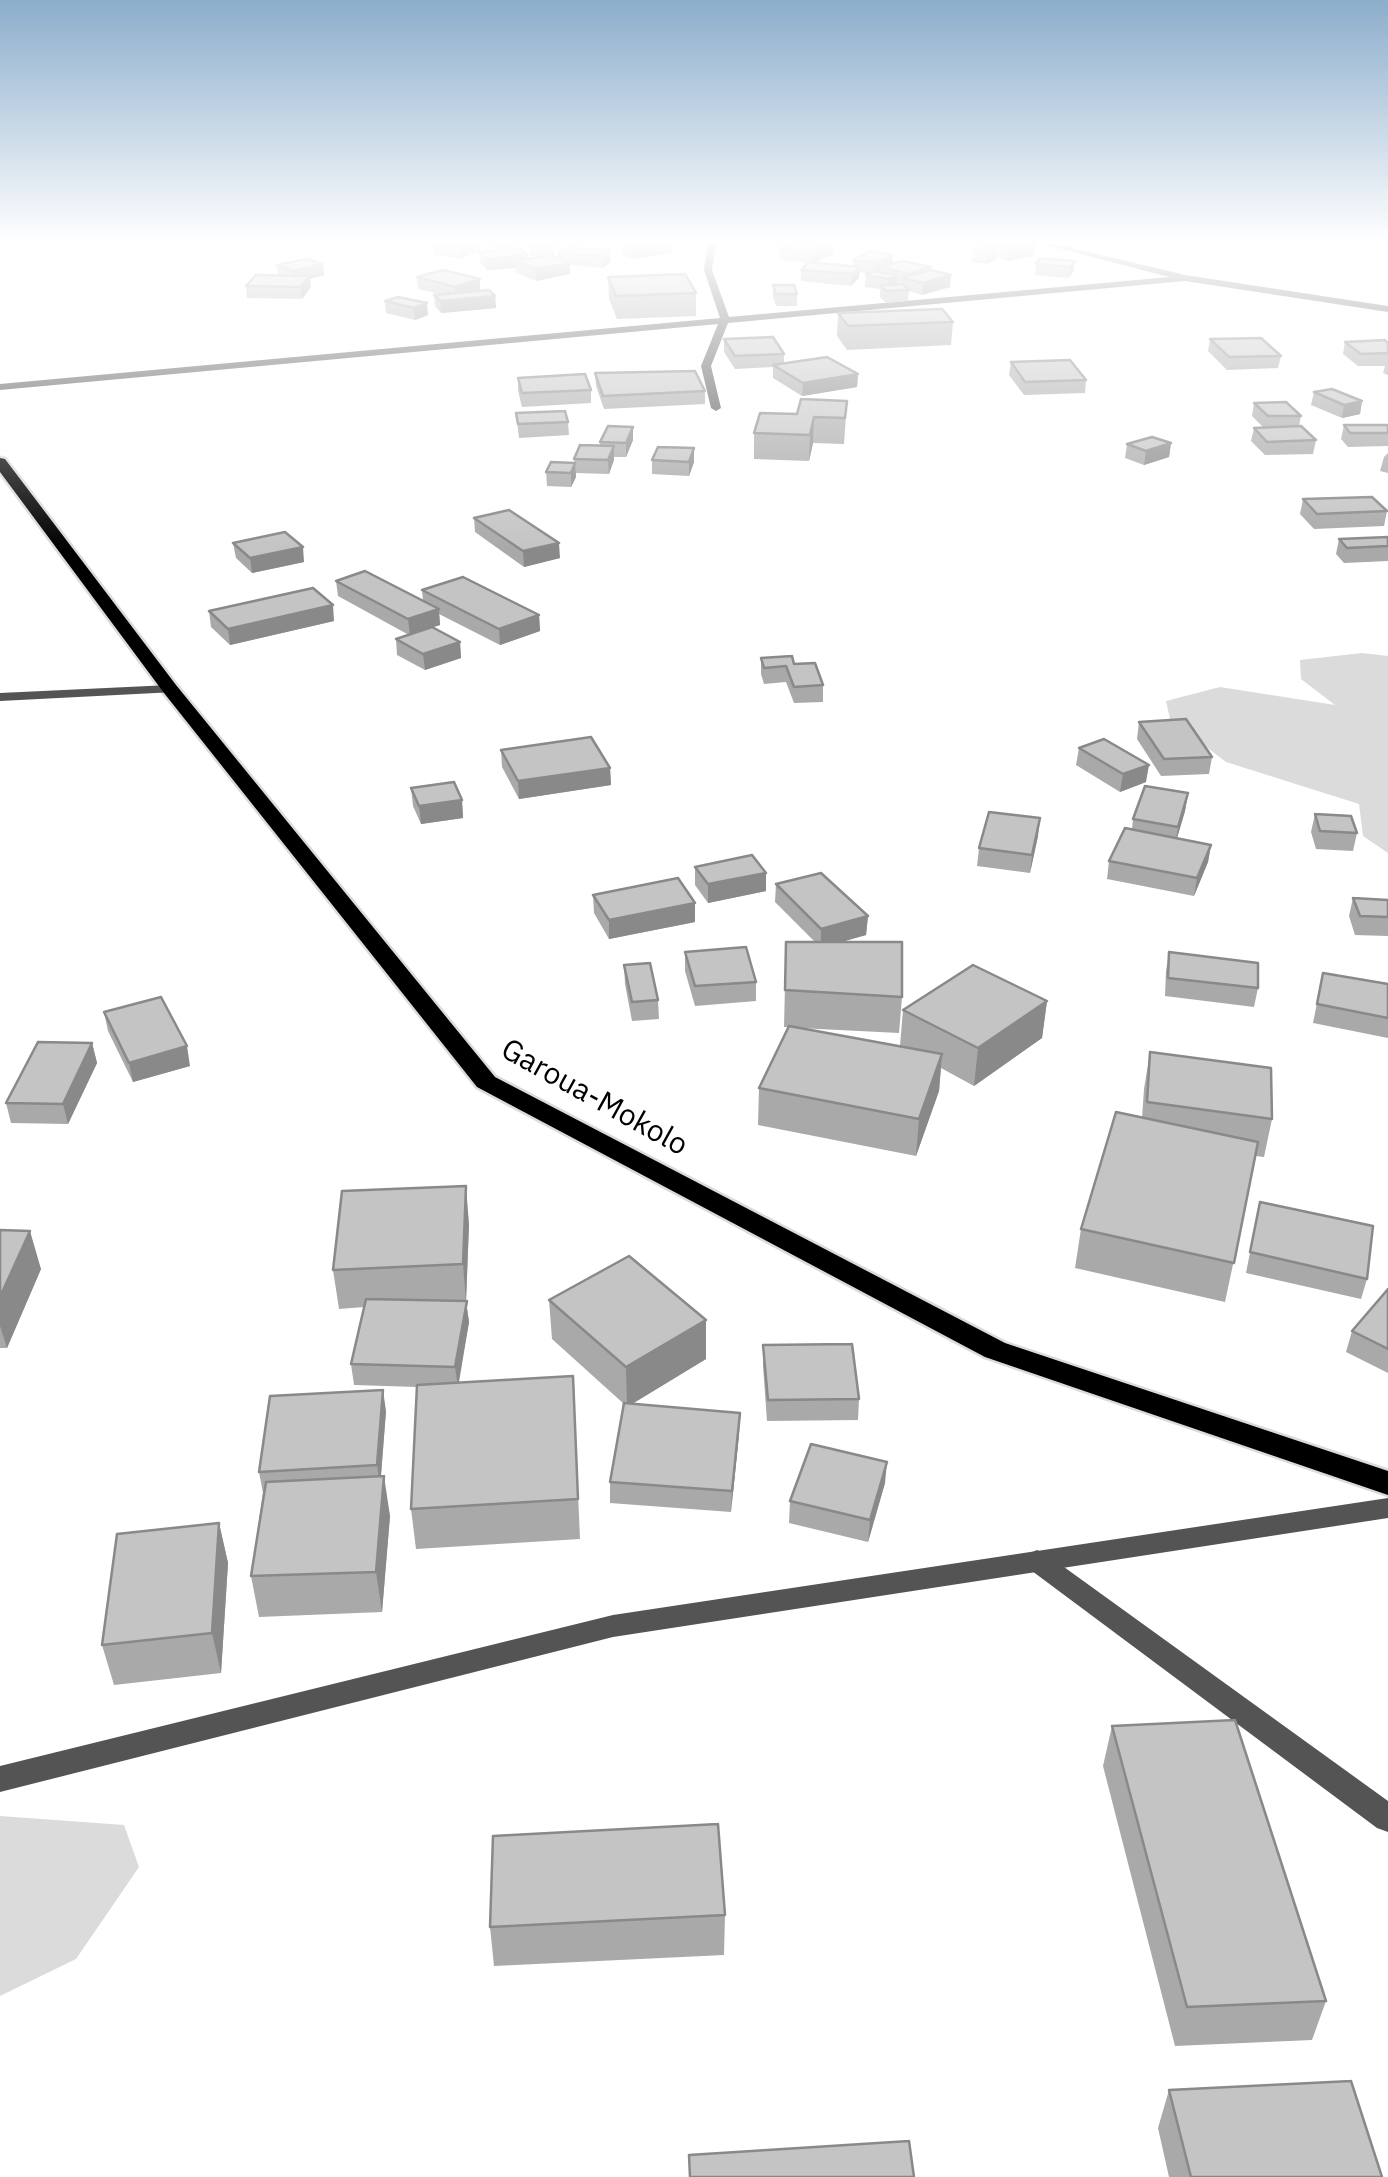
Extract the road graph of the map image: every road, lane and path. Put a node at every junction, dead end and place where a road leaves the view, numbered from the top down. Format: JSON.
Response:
{"nodes":[{"id":1,"x":441,"y":346,"type":"edge"},
{"id":2,"x":714,"y":346,"type":"edge"},
{"id":3,"x":0,"y":387,"type":"edge"},
{"id":4,"x":716,"y":408,"type":"dead end"},
{"id":5,"x":0,"y":462,"type":"edge"},
{"id":6,"x":170,"y":689,"type":"junction"},
{"id":7,"x":0,"y":697,"type":"edge"},
{"id":8,"x":1388,"y":1483,"type":"edge"},
{"id":9,"x":1388,"y":1508,"type":"edge"},
{"id":10,"x":1037,"y":1561,"type":"junction"},
{"id":11,"x":0,"y":1779,"type":"edge"},
{"id":12,"x":1388,"y":1818,"type":"edge"}],
"edges":[{"from":1,"to":3,"type":"street"},
{"from":2,"to":4,"type":"street"},
{"from":5,"to":6,"type":"main road","name":"Garoua-Mokolo"},
{"from":6,"to":7,"type":"street"},
{"from":6,"to":8,"type":"main road","name":"Garoua-Mokolo"},
{"from":9,"to":10,"type":"street"},
{"from":10,"to":11,"type":"street"},
{"from":10,"to":12,"type":"street"}]}
